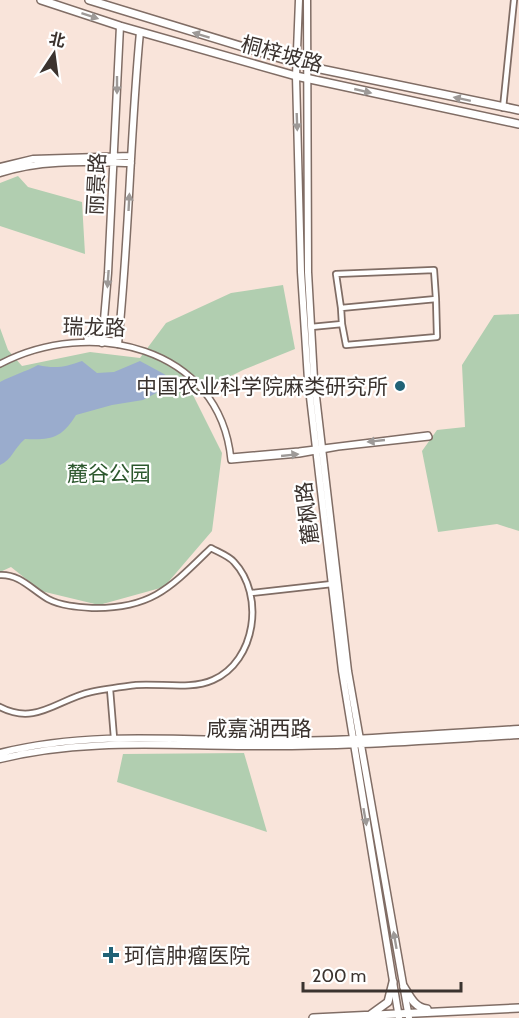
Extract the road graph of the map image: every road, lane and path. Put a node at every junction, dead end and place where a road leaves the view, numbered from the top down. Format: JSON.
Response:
{"nodes":[{"id":1,"x":41,"y":0,"type":"edge"},
{"id":2,"x":89,"y":0,"type":"edge"},
{"id":3,"x":299,"y":0,"type":"edge"},
{"id":4,"x":307,"y":0,"type":"edge"},
{"id":5,"x":514,"y":0,"type":"edge"},
{"id":6,"x":120,"y":26,"type":"junction"},
{"id":7,"x":140,"y":32,"type":"junction"},
{"id":8,"x":297,"y":64,"type":"junction"},
{"id":9,"x":306,"y":66,"type":"junction"},
{"id":10,"x":296,"y":76,"type":"junction"},
{"id":11,"x":306,"y":78,"type":"junction"},
{"id":12,"x":503,"y":108,"type":"junction"},
{"id":13,"x":519,"y":110,"type":"edge"},
{"id":14,"x":519,"y":124,"type":"edge"},
{"id":15,"x":114,"y":159,"type":"junction"},
{"id":16,"x":131,"y":159,"type":"junction"},
{"id":17,"x":0,"y":166,"type":"edge"},
{"id":18,"x":0,"y":173,"type":"edge"},
{"id":19,"x":436,"y":298,"type":"junction"},
{"id":20,"x":341,"y":308,"type":"junction"},
{"id":21,"x":342,"y":324,"type":"junction"},
{"id":22,"x":311,"y":327,"type":"junction"},
{"id":23,"x":102,"y":341,"type":"junction"},
{"id":24,"x":118,"y":343,"type":"junction"},
{"id":25,"x":0,"y":362,"type":"edge"},
{"id":26,"x":319,"y":450,"type":"junction"},
{"id":27,"x":0,"y":575,"type":"edge"},
{"id":28,"x":332,"y":584,"type":"junction"},
{"id":29,"x":251,"y":592,"type":"junction"},
{"id":30,"x":110,"y":689,"type":"junction"},
{"id":31,"x":0,"y":707,"type":"edge"},
{"id":32,"x":519,"y":729,"type":"edge"},
{"id":33,"x":519,"y":735,"type":"edge"},
{"id":34,"x":114,"y":738,"type":"junction"},
{"id":35,"x":356,"y":741,"type":"junction"},
{"id":36,"x":0,"y":753,"type":"edge"},
{"id":37,"x":0,"y":759,"type":"edge"},
{"id":38,"x":393,"y":982,"type":"junction"},
{"id":39,"x":404,"y":987,"type":"junction"},
{"id":40,"x":519,"y":1008,"type":"edge"},
{"id":41,"x":453,"y":1011,"type":"junction"},
{"id":42,"x":370,"y":1015,"type":"junction"},
{"id":43,"x":399,"y":1016,"type":"edge"},
{"id":44,"x":409,"y":1016,"type":"edge"},
{"id":45,"x":313,"y":1018,"type":"edge"}],
"edges":[{"from":1,"to":6,"type":"main road","name":"桐梓坡路","one_way":true},
{"from":8,"to":2,"type":"main road","name":"桐梓坡路","one_way":true},
{"from":3,"to":8,"type":"main road","name":"麓枫路"},
{"from":4,"to":9,"type":"main road"},
{"from":5,"to":12,"type":"street"},
{"from":6,"to":7,"type":"main road","name":"桐梓坡路"},
{"from":6,"to":15,"type":"main road","name":"丽景路","one_way":true},
{"from":7,"to":10,"type":"main road","name":"桐梓坡路"},
{"from":7,"to":16,"type":"main road","name":"丽景路"},
{"from":8,"to":9,"type":"main road","name":"桐梓坡路"},
{"from":8,"to":10,"type":"main road","name":"麓枫路"},
{"from":9,"to":11,"type":"main road"},
{"from":12,"to":9,"type":"main road","name":"桐梓坡路","one_way":true},
{"from":10,"to":11,"type":"main road","name":"桐梓坡路"},
{"from":10,"to":26,"type":"main road","name":"麓枫路","one_way":true},
{"from":11,"to":14,"type":"main road","name":"桐梓坡路","one_way":true},
{"from":11,"to":22,"type":"main road"},
{"from":12,"to":13,"type":"main road","name":"桐梓坡路"},
{"from":15,"to":16,"type":"main road"},
{"from":15,"to":17,"type":"main road"},
{"from":15,"to":18,"type":"main road"},
{"from":15,"to":23,"type":"main road","name":"丽景路","one_way":true},
{"from":24,"to":16,"type":"main road","name":"丽景路","one_way":true},
{"from":19,"to":20,"type":"street"},
{"from":19,"to":20,"type":"street"},
{"from":19,"to":21,"type":"street"},
{"from":20,"to":21,"type":"street"},
{"from":21,"to":22,"type":"street"},
{"from":22,"to":26,"type":"main road"},
{"from":23,"to":24,"type":"street","name":"瑞龙路"},
{"from":23,"to":25,"type":"street","name":"瑞龙路"},
{"from":24,"to":26,"type":"street","name":"瑞龙路"},
{"from":26,"to":26,"type":"street","one_way":true},
{"from":26,"to":28,"type":"main road","name":"麓枫路"},
{"from":26,"to":35,"type":"main road"},
{"from":27,"to":29,"type":"street"},
{"from":28,"to":29,"type":"street"},
{"from":28,"to":35,"type":"main road","name":"麓枫路"},
{"from":29,"to":30,"type":"street"},
{"from":30,"to":31,"type":"street"},
{"from":30,"to":34,"type":"street"},
{"from":32,"to":35,"type":"main road","name":"咸嘉湖西路"},
{"from":33,"to":35,"type":"main road","name":"咸嘉湖西路"},
{"from":34,"to":35,"type":"main road","name":"咸嘉湖西路"},
{"from":34,"to":36,"type":"main road","name":"咸嘉湖西路"},
{"from":35,"to":37,"type":"main road","name":"咸嘉湖西路"},
{"from":35,"to":38,"type":"main road","name":"麓枫路","one_way":true},
{"from":39,"to":35,"type":"main road","one_way":true},
{"from":38,"to":42,"type":"main road"},
{"from":38,"to":43,"type":"main road","name":"麓枫路"},
{"from":39,"to":41,"type":"main road"},
{"from":39,"to":44,"type":"main road"},
{"from":40,"to":41,"type":"main road"},
{"from":41,"to":44,"type":"main road"},
{"from":42,"to":43,"type":"main road"},
{"from":42,"to":45,"type":"main road"},
{"from":43,"to":44,"type":"main road"}]}
